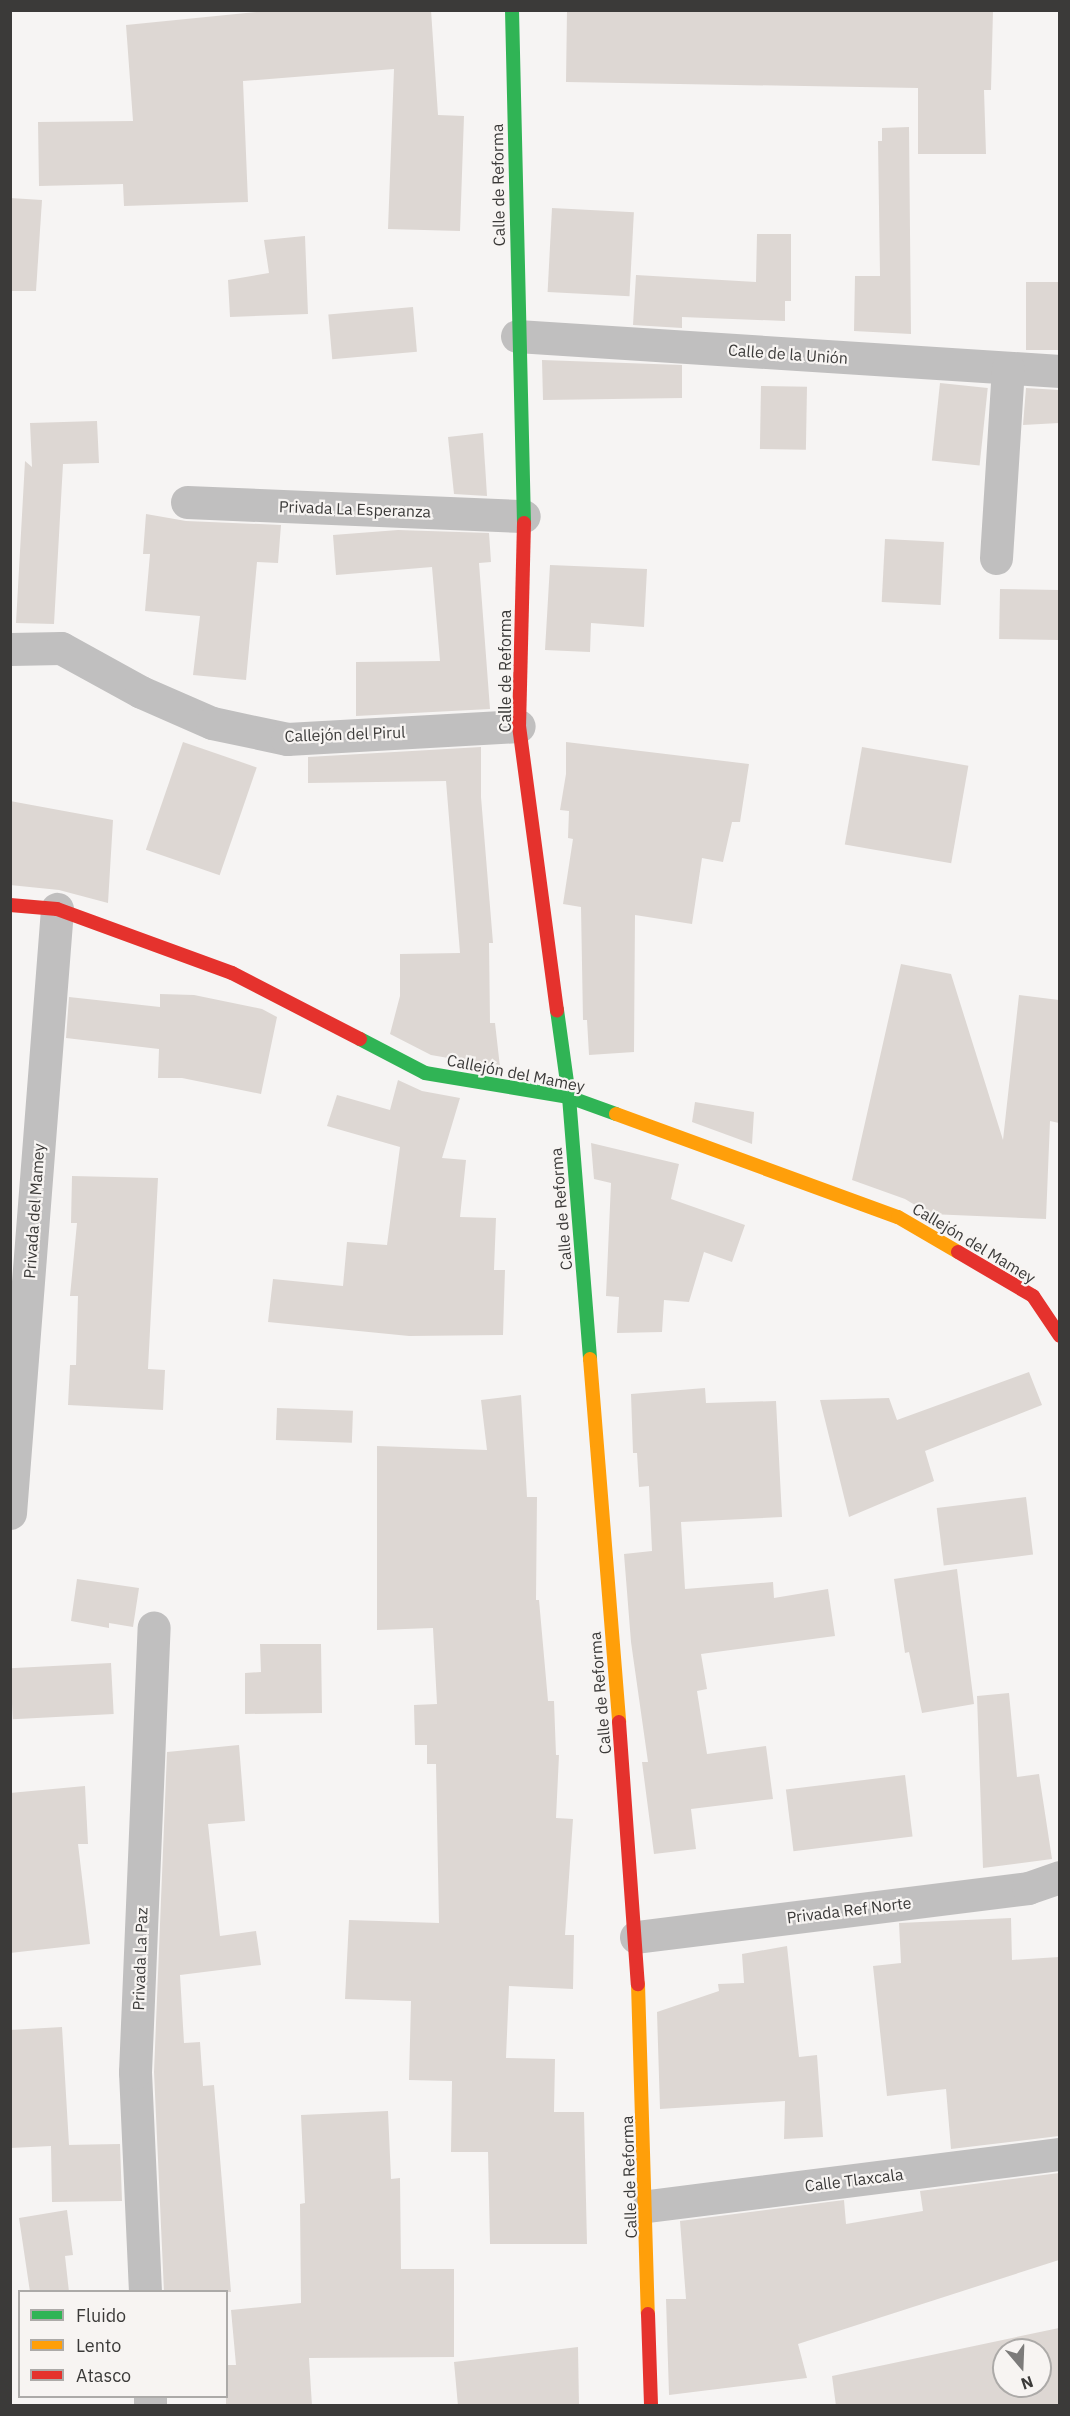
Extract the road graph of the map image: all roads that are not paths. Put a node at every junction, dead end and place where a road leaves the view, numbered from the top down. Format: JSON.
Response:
{"nodes":[{"id":1,"x":512,"y":10,"type":"edge"},
{"id":2,"x":517,"y":336,"type":"junction"},
{"id":3,"x":1008,"y":368,"type":"junction"},
{"id":4,"x":1059,"y":370,"type":"edge"},
{"id":5,"x":187,"y":502,"type":"dead end"},
{"id":6,"x":524,"y":516,"type":"junction"},
{"id":7,"x":996,"y":558,"type":"dead end"},
{"id":8,"x":10,"y":649,"type":"edge"},
{"id":9,"x":519,"y":726,"type":"junction"},
{"id":10,"x":10,"y":905,"type":"edge"},
{"id":11,"x":57,"y":909,"type":"junction"},
{"id":12,"x":569,"y":1097,"type":"junction"},
{"id":13,"x":1059,"y":1336,"type":"edge"},
{"id":14,"x":10,"y":1513,"type":"edge"},
{"id":15,"x":154,"y":1627,"type":"dead end"},
{"id":16,"x":1059,"y":1876,"type":"edge"},
{"id":17,"x":636,"y":1936,"type":"junction"},
{"id":18,"x":1059,"y":2154,"type":"edge"},
{"id":19,"x":648,"y":2206,"type":"junction"},
{"id":20,"x":145,"y":2290,"type":"edge"},
{"id":21,"x":651,"y":2406,"type":"edge"}],
"edges":[{"from":1,"to":2,"type":"main road","name":"Calle de Reforma"},
{"from":2,"to":3,"type":"street","name":"Calle de la Unión"},
{"from":2,"to":6,"type":"main road","name":"Calle de Reforma"},
{"from":3,"to":4,"type":"street","name":"Calle de la Unión"},
{"from":3,"to":7,"type":"street"},
{"from":5,"to":6,"type":"street","name":"Privada La Esperanza"},
{"from":6,"to":9,"type":"main road","name":"Calle de Reforma"},
{"from":8,"to":9,"type":"street","name":"Callejón del Pirul"},
{"from":9,"to":12,"type":"main road","name":"Calle de Reforma"},
{"from":10,"to":11,"type":"main road","name":"Callejón del Mamey"},
{"from":11,"to":12,"type":"main road","name":"Callejón del Mamey"},
{"from":11,"to":14,"type":"street","name":"Privada del Mamey"},
{"from":12,"to":13,"type":"main road","name":"Callejón del Mamey"},
{"from":12,"to":17,"type":"main road","name":"Calle de Reforma"},
{"from":15,"to":20,"type":"street","name":"Privada La Paz"},
{"from":16,"to":17,"type":"street","name":"Privada Ref Norte"},
{"from":17,"to":19,"type":"main road","name":"Calle de Reforma"},
{"from":18,"to":19,"type":"street","name":"Calle Tlaxcala"},
{"from":19,"to":21,"type":"main road","name":"Calle de Reforma"}]}
